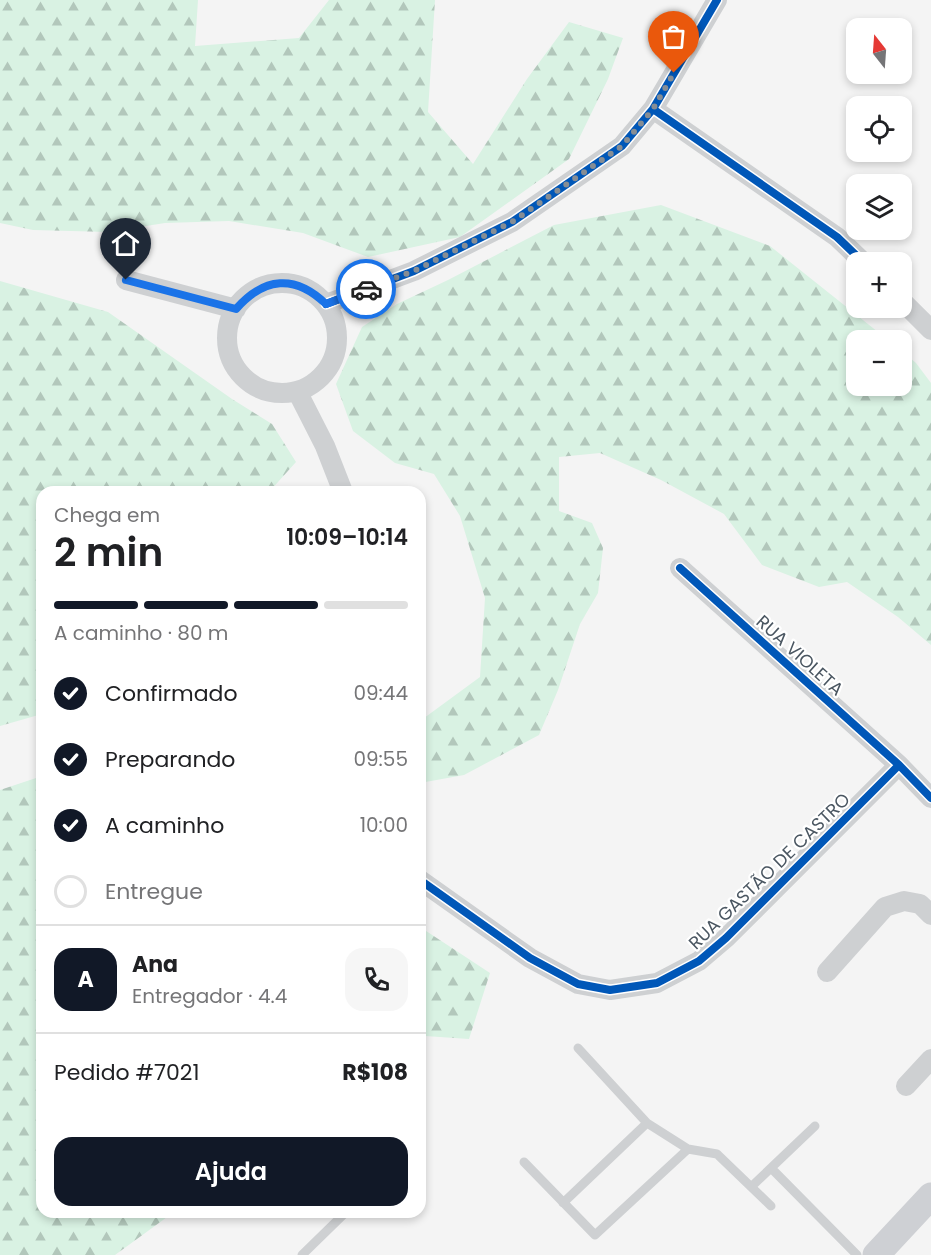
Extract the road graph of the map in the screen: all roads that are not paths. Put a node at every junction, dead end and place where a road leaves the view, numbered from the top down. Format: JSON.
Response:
{"nodes":[{"id":1,"x":717,"y":0,"type":"edge"},
{"id":2,"x":653,"y":109,"type":"junction"},
{"id":3,"x":853,"y":252,"type":"edge"},
{"id":4,"x":126,"y":280,"type":"dead end"},
{"id":5,"x":326,"y":304,"type":"junction"},
{"id":6,"x":236,"y":309,"type":"junction"},
{"id":7,"x":912,"y":311,"type":"edge"},
{"id":8,"x":931,"y":330,"type":"edge"},
{"id":9,"x":297,"y":391,"type":"junction"},
{"id":10,"x":341,"y":486,"type":"edge"},
{"id":11,"x":680,"y":567,"type":"dead end"},
{"id":12,"x":899,"y":765,"type":"junction"},
{"id":13,"x":931,"y":798,"type":"edge"},
{"id":14,"x":426,"y":884,"type":"edge"},
{"id":15,"x":931,"y":915,"type":"edge"},
{"id":16,"x":827,"y":972,"type":"dead end"},
{"id":17,"x":578,"y":1048,"type":"dead end"},
{"id":18,"x":931,"y":1059,"type":"edge"},
{"id":19,"x":906,"y":1086,"type":"dead end"},
{"id":20,"x":647,"y":1123,"type":"junction"},
{"id":21,"x":815,"y":1126,"type":"dead end"},
{"id":22,"x":688,"y":1149,"type":"junction"},
{"id":23,"x":524,"y":1162,"type":"dead end"},
{"id":24,"x":771,"y":1168,"type":"junction"},
{"id":25,"x":751,"y":1187,"type":"junction"},
{"id":26,"x":931,"y":1196,"type":"edge"},
{"id":27,"x":563,"y":1203,"type":"junction"},
{"id":28,"x":771,"y":1206,"type":"dead end"},
{"id":29,"x":340,"y":1218,"type":"edge"},
{"id":30,"x":302,"y":1255,"type":"edge"},
{"id":31,"x":857,"y":1255,"type":"edge"},
{"id":32,"x":876,"y":1255,"type":"edge"}],
"edges":[{"from":1,"to":2,"type":"street"},
{"from":2,"to":3,"type":"street"},
{"from":2,"to":5,"type":"street"},
{"from":4,"to":6,"type":"street"},
{"from":5,"to":6,"type":"street"},
{"from":5,"to":9,"type":"street"},
{"from":6,"to":9,"type":"street"},
{"from":7,"to":8,"type":"street"},
{"from":9,"to":10,"type":"street"},
{"from":11,"to":12,"type":"street","name":"RUA VIOLETA"},
{"from":12,"to":13,"type":"street"},
{"from":12,"to":14,"type":"street","name":"RUA GASTÃO DE CASTRO"},
{"from":15,"to":16,"type":"street"},
{"from":17,"to":20,"type":"lane"},
{"from":18,"to":19,"type":"street"},
{"from":20,"to":22,"type":"lane"},
{"from":20,"to":27,"type":"lane"},
{"from":21,"to":24,"type":"lane"},
{"from":22,"to":25,"type":"lane"},
{"from":22,"to":27,"type":"lane"},
{"from":23,"to":27,"type":"lane"},
{"from":24,"to":25,"type":"lane"},
{"from":24,"to":31,"type":"lane"},
{"from":25,"to":28,"type":"lane"},
{"from":26,"to":32,"type":"street"},
{"from":29,"to":30,"type":"lane"}]}
